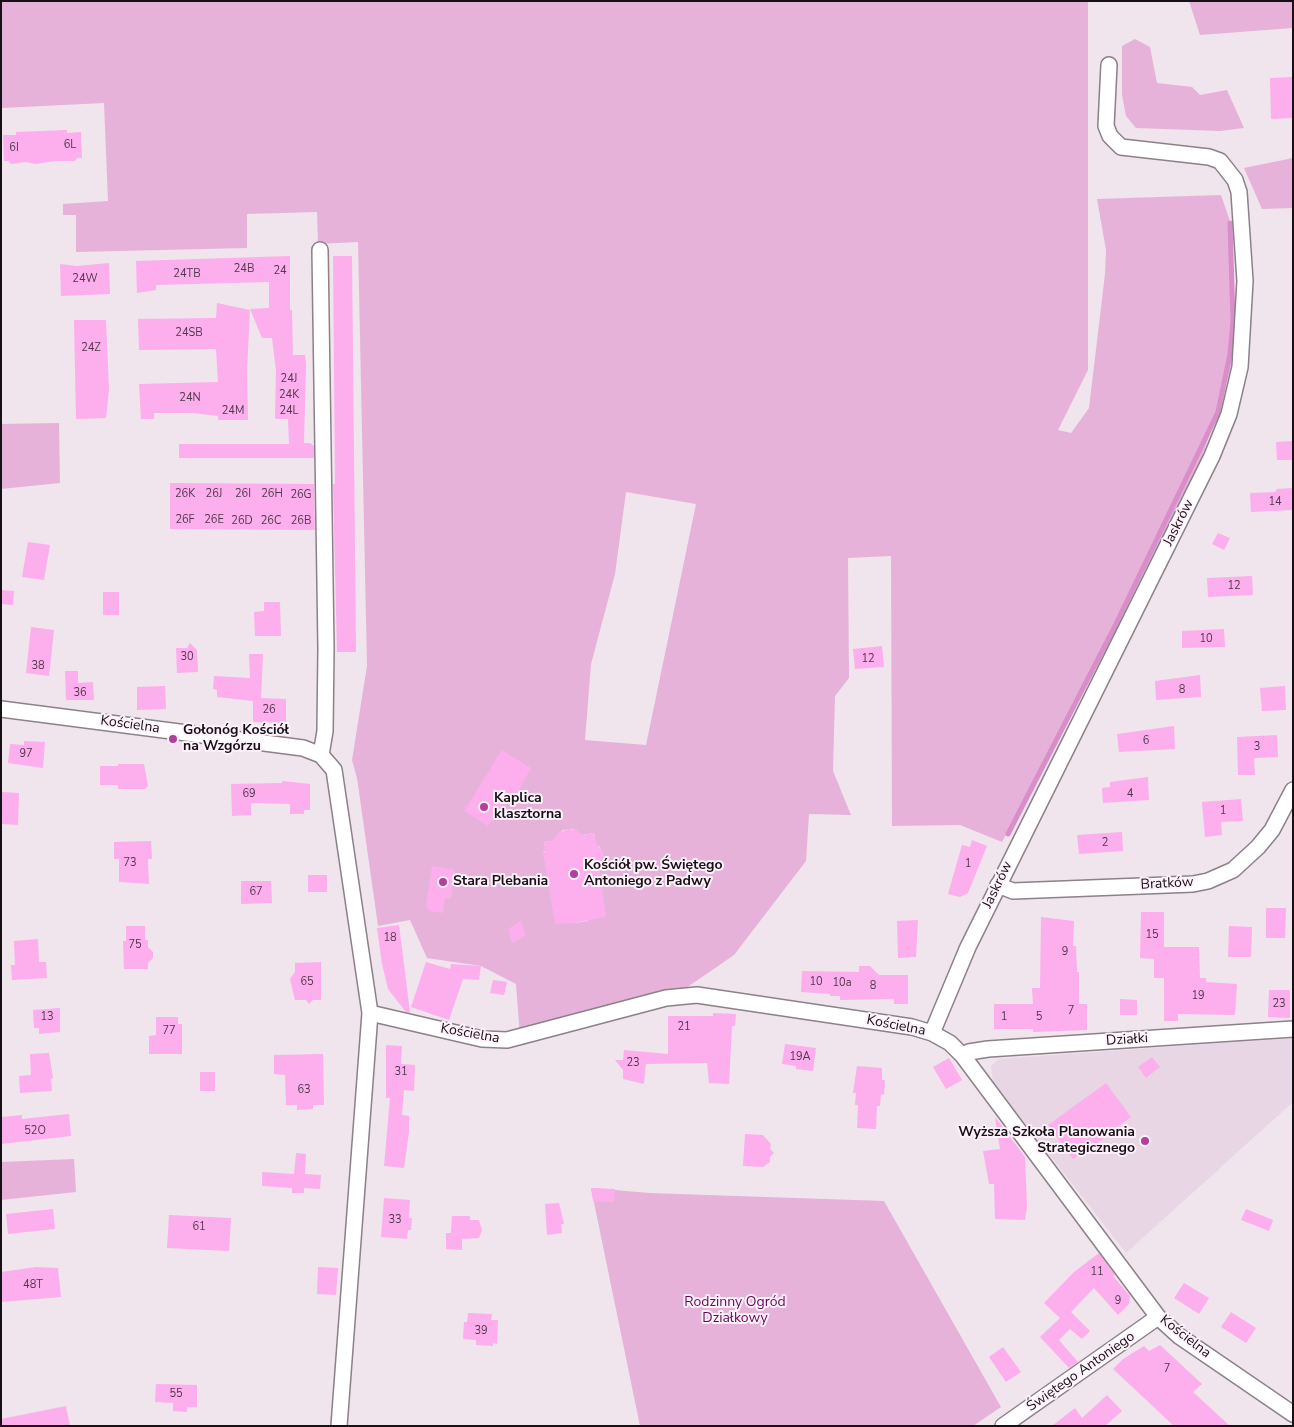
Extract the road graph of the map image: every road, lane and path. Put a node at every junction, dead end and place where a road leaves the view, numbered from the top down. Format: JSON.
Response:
{"nodes":[{"id":1,"x":1109,"y":65,"type":"dead end"},
{"id":2,"x":320,"y":250,"type":"dead end"},
{"id":3,"x":1,"y":709,"type":"edge"},
{"id":4,"x":322,"y":755,"type":"junction"},
{"id":5,"x":1293,"y":790,"type":"edge"},
{"id":6,"x":998,"y":885,"type":"junction"},
{"id":7,"x":370,"y":1013,"type":"junction"},
{"id":8,"x":1293,"y":1029,"type":"edge"},
{"id":9,"x":932,"y":1033,"type":"junction"},
{"id":10,"x":963,"y":1056,"type":"junction"},
{"id":11,"x":1158,"y":1317,"type":"junction"},
{"id":12,"x":1293,"y":1414,"type":"edge"},
{"id":13,"x":339,"y":1426,"type":"edge"},
{"id":14,"x":1003,"y":1426,"type":"edge"}],
"edges":[{"from":1,"to":6,"type":"street","name":"Jaskrów"},
{"from":2,"to":4,"type":"street"},
{"from":3,"to":4,"type":"street","name":"Kościelna"},
{"from":4,"to":7,"type":"street"},
{"from":5,"to":6,"type":"street","name":"Bratków"},
{"from":6,"to":9,"type":"street","name":"Jaskrów"},
{"from":7,"to":9,"type":"street","name":"Kościelna"},
{"from":7,"to":13,"type":"street"},
{"from":8,"to":10,"type":"street","name":"Działki"},
{"from":9,"to":10,"type":"street","name":"Kościelna"},
{"from":10,"to":11,"type":"street","name":"Kościelna"},
{"from":11,"to":12,"type":"street","name":"Kościelna"},
{"from":11,"to":14,"type":"street","name":"Świętego Antoniego"}]}
